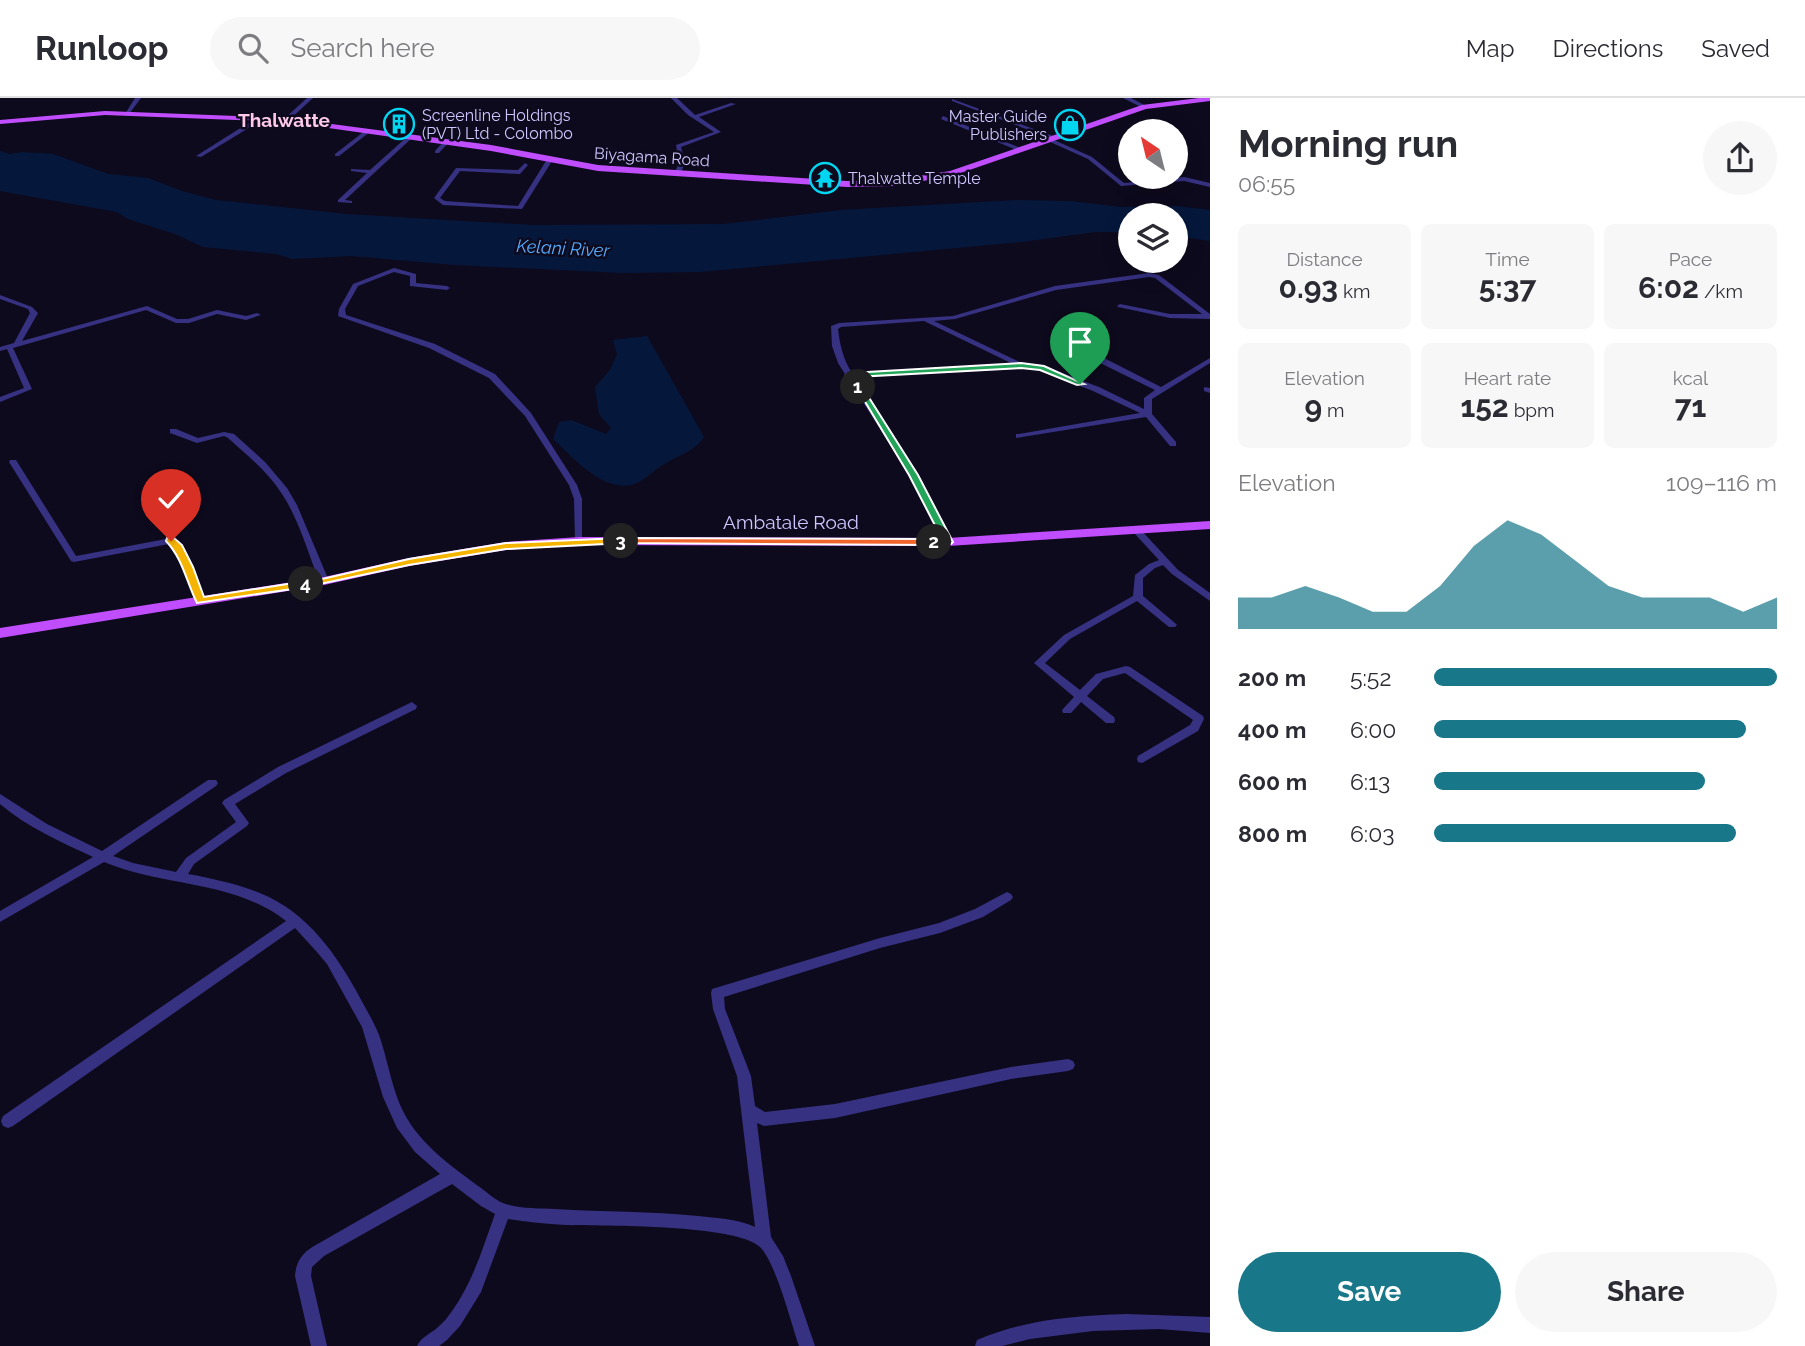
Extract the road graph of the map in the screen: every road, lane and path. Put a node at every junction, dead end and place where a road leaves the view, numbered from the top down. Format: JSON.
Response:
{"nodes":[{"id":1,"x":138,"y":98,"type":"edge"},
{"id":2,"x":310,"y":98,"type":"edge"},
{"id":3,"x":674,"y":98,"type":"edge"},
{"id":4,"x":1126,"y":98,"type":"edge"},
{"id":5,"x":1210,"y":99,"type":"edge"},
{"id":6,"x":954,"y":100,"type":"dead end"},
{"id":7,"x":1171,"y":100,"type":"edge"},
{"id":8,"x":733,"y":104,"type":"dead end"},
{"id":9,"x":1145,"y":107,"type":"junction"},
{"id":10,"x":127,"y":113,"type":"junction"},
{"id":11,"x":695,"y":117,"type":"junction"},
{"id":12,"x":260,"y":118,"type":"junction"},
{"id":13,"x":943,"y":118,"type":"dead end"},
{"id":14,"x":286,"y":120,"type":"junction"},
{"id":15,"x":0,"y":122,"type":"edge"},
{"id":16,"x":368,"y":131,"type":"junction"},
{"id":17,"x":410,"y":136,"type":"junction"},
{"id":18,"x":1052,"y":139,"type":"junction"},
{"id":19,"x":446,"y":142,"type":"junction"},
{"id":20,"x":1021,"y":150,"type":"junction"},
{"id":21,"x":437,"y":152,"type":"dead end"},
{"id":22,"x":337,"y":155,"type":"dead end"},
{"id":23,"x":200,"y":156,"type":"dead end"},
{"id":24,"x":549,"y":161,"type":"junction"},
{"id":25,"x":481,"y":163,"type":"dead end"},
{"id":26,"x":524,"y":165,"type":"dead end"},
{"id":27,"x":353,"y":170,"type":"dead end"},
{"id":28,"x":477,"y":170,"type":"junction"},
{"id":29,"x":371,"y":172,"type":"junction"},
{"id":30,"x":677,"y":174,"type":"junction"},
{"id":31,"x":1210,"y":185,"type":"edge"},
{"id":32,"x":350,"y":202,"type":"dead end"},
{"id":33,"x":443,"y":203,"type":"junction"},
{"id":34,"x":438,"y":211,"type":"dead end"},
{"id":35,"x":447,"y":288,"type":"dead end"},
{"id":36,"x":0,"y":297,"type":"edge"},
{"id":37,"x":1120,"y":306,"type":"dead end"},
{"id":38,"x":257,"y":315,"type":"dead end"},
{"id":39,"x":1209,"y":316,"type":"edge"},
{"id":40,"x":925,"y":319,"type":"junction"},
{"id":41,"x":1078,"y":327,"type":"dead end"},
{"id":42,"x":13,"y":345,"type":"junction"},
{"id":43,"x":0,"y":349,"type":"edge"},
{"id":44,"x":1210,"y":360,"type":"edge"},
{"id":45,"x":1021,"y":365,"type":"junction"},
{"id":46,"x":850,"y":375,"type":"junction"},
{"id":47,"x":1159,"y":389,"type":"junction"},
{"id":48,"x":0,"y":400,"type":"edge"},
{"id":49,"x":1148,"y":414,"type":"junction"},
{"id":50,"x":173,"y":431,"type":"dead end"},
{"id":51,"x":1019,"y":436,"type":"dead end"},
{"id":52,"x":1173,"y":444,"type":"dead end"},
{"id":53,"x":13,"y":462,"type":"dead end"},
{"id":54,"x":1210,"y":525,"type":"edge"},
{"id":55,"x":1137,"y":531,"type":"junction"},
{"id":56,"x":579,"y":541,"type":"junction"},
{"id":57,"x":948,"y":542,"type":"junction"},
{"id":58,"x":1165,"y":561,"type":"junction"},
{"id":59,"x":324,"y":581,"type":"junction"},
{"id":60,"x":1138,"y":597,"type":"junction"},
{"id":61,"x":1210,"y":598,"type":"edge"},
{"id":62,"x":200,"y":601,"type":"junction"},
{"id":63,"x":1172,"y":625,"type":"dead end"},
{"id":64,"x":0,"y":633,"type":"edge"},
{"id":65,"x":1081,"y":699,"type":"junction"},
{"id":66,"x":412,"y":706,"type":"dead end"},
{"id":67,"x":1068,"y":710,"type":"dead end"},
{"id":68,"x":1110,"y":720,"type":"dead end"},
{"id":69,"x":1142,"y":759,"type":"dead end"},
{"id":70,"x":212,"y":783,"type":"dead end"},
{"id":71,"x":0,"y":798,"type":"edge"},
{"id":72,"x":103,"y":857,"type":"junction"},
{"id":73,"x":179,"y":877,"type":"junction"},
{"id":74,"x":1007,"y":897,"type":"dead end"},
{"id":75,"x":0,"y":917,"type":"edge"},
{"id":76,"x":295,"y":921,"type":"junction"},
{"id":77,"x":1068,"y":1065,"type":"dead end"},
{"id":78,"x":749,"y":1110,"type":"junction"},
{"id":79,"x":8,"y":1121,"type":"dead end"},
{"id":80,"x":453,"y":1175,"type":"junction"},
{"id":81,"x":503,"y":1211,"type":"junction"},
{"id":82,"x":764,"y":1240,"type":"junction"},
{"id":83,"x":1210,"y":1325,"type":"edge"},
{"id":84,"x":319,"y":1346,"type":"edge"},
{"id":85,"x":425,"y":1346,"type":"edge"},
{"id":86,"x":807,"y":1346,"type":"edge"},
{"id":87,"x":983,"y":1346,"type":"edge"}],
"edges":[{"from":1,"to":10,"type":"street"},
{"from":2,"to":14,"type":"street"},
{"from":3,"to":11,"type":"street"},
{"from":4,"to":9,"type":"street"},
{"from":5,"to":7,"type":"main road","name":"Biyagama Road"},
{"from":6,"to":18,"type":"street"},
{"from":7,"to":9,"type":"main road","name":"Biyagama Road"},
{"from":8,"to":11,"type":"street"},
{"from":9,"to":18,"type":"main road","name":"Biyagama Road"},
{"from":10,"to":12,"type":"main road","name":"Biyagama Road"},
{"from":10,"to":15,"type":"main road","name":"Biyagama Road"},
{"from":11,"to":30,"type":"street"},
{"from":12,"to":14,"type":"main road","name":"Biyagama Road"},
{"from":12,"to":23,"type":"street"},
{"from":13,"to":20,"type":"street"},
{"from":14,"to":16,"type":"main road","name":"Biyagama Road"},
{"from":16,"to":17,"type":"main road","name":"Biyagama Road"},
{"from":16,"to":22,"type":"street"},
{"from":17,"to":19,"type":"main road","name":"Biyagama Road"},
{"from":17,"to":29,"type":"street"},
{"from":18,"to":20,"type":"main road","name":"Biyagama Road"},
{"from":18,"to":31,"type":"street"},
{"from":19,"to":21,"type":"street"},
{"from":19,"to":24,"type":"main road","name":"Biyagama Road"},
{"from":20,"to":30,"type":"main road","name":"Biyagama Road"},
{"from":24,"to":30,"type":"main road","name":"Biyagama Road"},
{"from":24,"to":33,"type":"street"},
{"from":25,"to":28,"type":"street"},
{"from":26,"to":28,"type":"street"},
{"from":27,"to":29,"type":"street"},
{"from":28,"to":33,"type":"street"},
{"from":29,"to":32,"type":"street"},
{"from":33,"to":34,"type":"street"},
{"from":35,"to":56,"type":"street"},
{"from":36,"to":42,"type":"street"},
{"from":37,"to":39,"type":"street"},
{"from":38,"to":42,"type":"street"},
{"from":39,"to":40,"type":"street"},
{"from":40,"to":45,"type":"street"},
{"from":40,"to":46,"type":"street"},
{"from":41,"to":47,"type":"street"},
{"from":42,"to":43,"type":"street"},
{"from":42,"to":48,"type":"street"},
{"from":44,"to":47,"type":"street"},
{"from":45,"to":46,"type":"street"},
{"from":45,"to":49,"type":"street"},
{"from":46,"to":57,"type":"street"},
{"from":47,"to":49,"type":"street"},
{"from":49,"to":51,"type":"street"},
{"from":49,"to":52,"type":"street"},
{"from":50,"to":59,"type":"street"},
{"from":53,"to":62,"type":"street"},
{"from":54,"to":55,"type":"main road","name":"Ambatale Road"},
{"from":55,"to":57,"type":"main road","name":"Ambatale Road"},
{"from":55,"to":58,"type":"street"},
{"from":56,"to":57,"type":"main road","name":"Ambatale Road"},
{"from":56,"to":59,"type":"main road","name":"Ambatale Road"},
{"from":58,"to":60,"type":"street"},
{"from":58,"to":61,"type":"street"},
{"from":59,"to":62,"type":"main road","name":"Ambatale Road"},
{"from":60,"to":63,"type":"street"},
{"from":60,"to":65,"type":"street"},
{"from":62,"to":64,"type":"main road","name":"Ambatale Road"},
{"from":65,"to":67,"type":"street"},
{"from":65,"to":68,"type":"street"},
{"from":65,"to":69,"type":"street"},
{"from":66,"to":73,"type":"street"},
{"from":70,"to":72,"type":"street"},
{"from":71,"to":72,"type":"street"},
{"from":72,"to":73,"type":"street"},
{"from":72,"to":75,"type":"street"},
{"from":73,"to":76,"type":"street"},
{"from":74,"to":78,"type":"street"},
{"from":76,"to":79,"type":"street"},
{"from":76,"to":80,"type":"street"},
{"from":77,"to":78,"type":"street"},
{"from":78,"to":82,"type":"street"},
{"from":80,"to":81,"type":"street"},
{"from":80,"to":84,"type":"street"},
{"from":81,"to":82,"type":"street"},
{"from":81,"to":85,"type":"street"},
{"from":82,"to":86,"type":"street"},
{"from":83,"to":87,"type":"street"}]}
